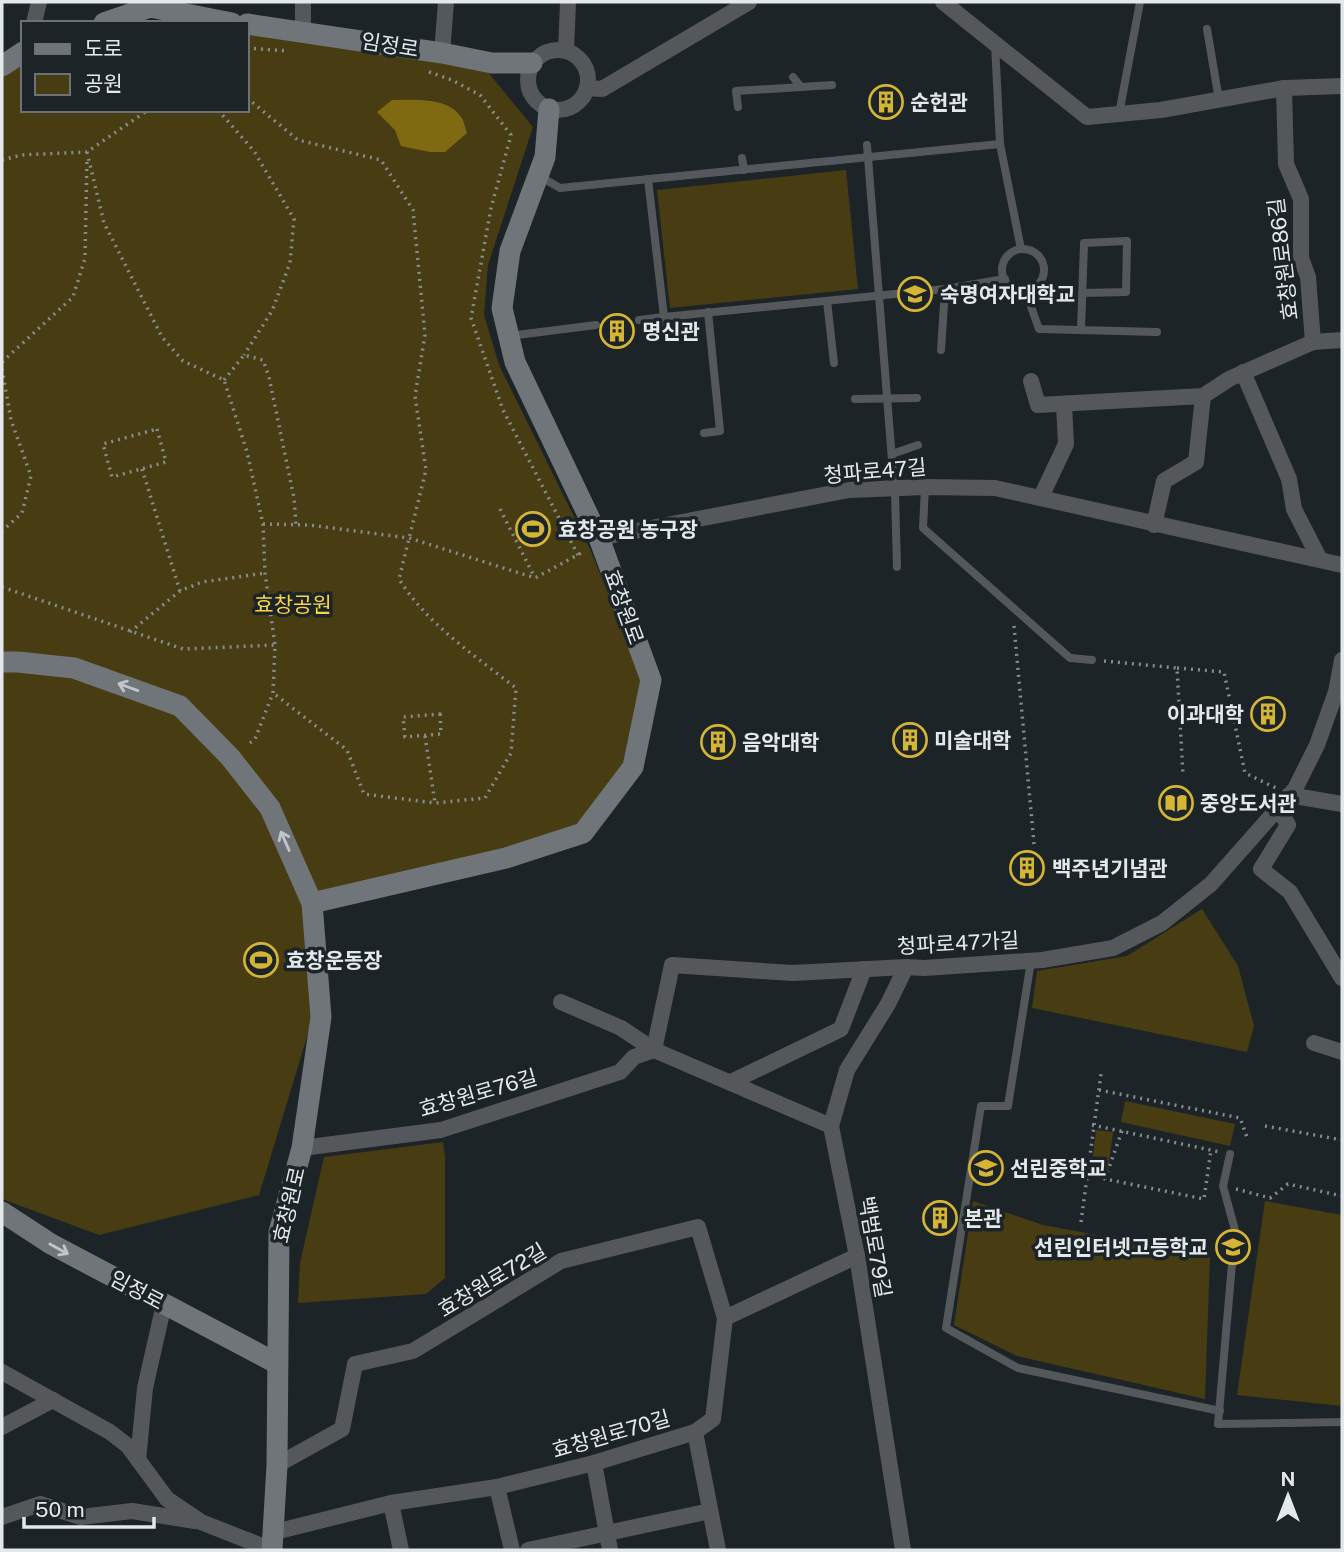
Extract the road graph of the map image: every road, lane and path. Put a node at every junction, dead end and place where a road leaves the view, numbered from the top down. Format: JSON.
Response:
{"nodes":[{"id":1,"x":39,"y":2,"type":"edge"},
{"id":2,"x":303,"y":2,"type":"edge"},
{"id":3,"x":446,"y":2,"type":"edge"},
{"id":4,"x":568,"y":2,"type":"edge"},
{"id":5,"x":749,"y":2,"type":"edge"},
{"id":6,"x":943,"y":2,"type":"edge"},
{"id":7,"x":1140,"y":2,"type":"edge"},
{"id":8,"x":146,"y":4,"type":"edge"},
{"id":9,"x":34,"y":21,"type":"edge"},
{"id":10,"x":108,"y":21,"type":"edge"},
{"id":11,"x":223,"y":21,"type":"edge"},
{"id":12,"x":248,"y":24,"type":"edge"},
{"id":13,"x":1207,"y":29,"type":"dead end"},
{"id":14,"x":300,"y":41,"type":"junction"},
{"id":15,"x":995,"y":43,"type":"junction"},
{"id":16,"x":248,"y":48,"type":"edge"},
{"id":17,"x":566,"y":51,"type":"junction"},
{"id":18,"x":21,"y":53,"type":"edge"},
{"id":19,"x":442,"y":53,"type":"junction"},
{"id":20,"x":532,"y":63,"type":"junction"},
{"id":21,"x":2,"y":66,"type":"edge"},
{"id":22,"x":418,"y":68,"type":"dead end"},
{"id":23,"x":793,"y":77,"type":"dead end"},
{"id":24,"x":832,"y":85,"type":"dead end"},
{"id":25,"x":1342,"y":86,"type":"edge"},
{"id":26,"x":801,"y":87,"type":"junction"},
{"id":27,"x":587,"y":88,"type":"junction"},
{"id":28,"x":1284,"y":88,"type":"junction"},
{"id":29,"x":248,"y":99,"type":"edge"},
{"id":30,"x":1219,"y":100,"type":"junction"},
{"id":31,"x":738,"y":107,"type":"dead end"},
{"id":32,"x":549,"y":109,"type":"junction"},
{"id":33,"x":145,"y":112,"type":"edge"},
{"id":34,"x":220,"y":112,"type":"edge"},
{"id":35,"x":1119,"y":114,"type":"junction"},
{"id":36,"x":867,"y":145,"type":"dead end"},
{"id":37,"x":1000,"y":145,"type":"junction"},
{"id":38,"x":87,"y":152,"type":"junction"},
{"id":39,"x":868,"y":157,"type":"junction"},
{"id":40,"x":742,"y":158,"type":"dead end"},
{"id":41,"x":2,"y":160,"type":"edge"},
{"id":42,"x":744,"y":170,"type":"junction"},
{"id":43,"x":538,"y":176,"type":"junction"},
{"id":44,"x":648,"y":179,"type":"junction"},
{"id":45,"x":1021,"y":249,"type":"junction"},
{"id":46,"x":1005,"y":279,"type":"junction"},
{"id":47,"x":945,"y":289,"type":"junction"},
{"id":48,"x":1025,"y":290,"type":"junction"},
{"id":49,"x":1082,"y":293,"type":"junction"},
{"id":50,"x":879,"y":296,"type":"junction"},
{"id":51,"x":827,"y":301,"type":"junction"},
{"id":52,"x":708,"y":312,"type":"junction"},
{"id":53,"x":664,"y":317,"type":"junction"},
{"id":54,"x":639,"y":320,"type":"dead end"},
{"id":55,"x":596,"y":325,"type":"dead end"},
{"id":56,"x":1081,"y":330,"type":"junction"},
{"id":57,"x":1157,"y":332,"type":"dead end"},
{"id":58,"x":661,"y":335,"type":"dead end"},
{"id":59,"x":509,"y":336,"type":"junction"},
{"id":60,"x":1313,"y":341,"type":"junction"},
{"id":61,"x":1342,"y":341,"type":"edge"},
{"id":62,"x":941,"y":350,"type":"dead end"},
{"id":63,"x":244,"y":355,"type":"junction"},
{"id":64,"x":2,"y":362,"type":"edge"},
{"id":65,"x":834,"y":363,"type":"dead end"},
{"id":66,"x":2,"y":369,"type":"edge"},
{"id":67,"x":1243,"y":372,"type":"junction"},
{"id":68,"x":224,"y":380,"type":"junction"},
{"id":69,"x":1031,"y":381,"type":"dead end"},
{"id":70,"x":1203,"y":396,"type":"junction"},
{"id":71,"x":887,"y":398,"type":"junction"},
{"id":72,"x":917,"y":398,"type":"dead end"},
{"id":73,"x":855,"y":399,"type":"dead end"},
{"id":74,"x":1064,"y":405,"type":"junction"},
{"id":75,"x":704,"y":433,"type":"dead end"},
{"id":76,"x":918,"y":445,"type":"dead end"},
{"id":77,"x":892,"y":454,"type":"junction"},
{"id":78,"x":142,"y":468,"type":"junction"},
{"id":79,"x":925,"y":487,"type":"junction"},
{"id":80,"x":1041,"y":496,"type":"junction"},
{"id":81,"x":500,"y":509,"type":"dead end"},
{"id":82,"x":263,"y":524,"type":"junction"},
{"id":83,"x":296,"y":524,"type":"junction"},
{"id":84,"x":1154,"y":524,"type":"junction"},
{"id":85,"x":2,"y":531,"type":"edge"},
{"id":86,"x":409,"y":538,"type":"junction"},
{"id":87,"x":599,"y":538,"type":"junction"},
{"id":88,"x":578,"y":555,"type":"junction"},
{"id":89,"x":1320,"y":560,"type":"junction"},
{"id":90,"x":1342,"y":565,"type":"edge"},
{"id":91,"x":897,"y":567,"type":"dead end"},
{"id":92,"x":265,"y":573,"type":"junction"},
{"id":93,"x":535,"y":578,"type":"junction"},
{"id":94,"x":2,"y":587,"type":"edge"},
{"id":95,"x":180,"y":591,"type":"junction"},
{"id":96,"x":1012,"y":606,"type":"junction"},
{"id":97,"x":130,"y":632,"type":"junction"},
{"id":98,"x":275,"y":645,"type":"junction"},
{"id":99,"x":1092,"y":660,"type":"joint"},
{"id":100,"x":1342,"y":660,"type":"edge"},
{"id":101,"x":2,"y":662,"type":"edge"},
{"id":102,"x":1177,"y":668,"type":"junction"},
{"id":103,"x":1340,"y":686,"type":"edge"},
{"id":104,"x":273,"y":693,"type":"junction"},
{"id":105,"x":425,"y":736,"type":"junction"},
{"id":106,"x":230,"y":757,"type":"junction"},
{"id":107,"x":1183,"y":775,"type":"dead end"},
{"id":108,"x":1284,"y":801,"type":"junction"},
{"id":109,"x":435,"y":803,"type":"junction"},
{"id":110,"x":1342,"y":804,"type":"edge"},
{"id":111,"x":1034,"y":844,"type":"dead end"},
{"id":112,"x":313,"y":903,"type":"junction"},
{"id":113,"x":1031,"y":961,"type":"junction"},
{"id":114,"x":906,"y":967,"type":"junction"},
{"id":115,"x":864,"y":969,"type":"junction"},
{"id":116,"x":1342,"y":978,"type":"edge"},
{"id":117,"x":561,"y":1002,"type":"dead end"},
{"id":118,"x":1314,"y":1043,"type":"dead end"},
{"id":119,"x":654,"y":1050,"type":"junction"},
{"id":120,"x":1342,"y":1052,"type":"edge"},
{"id":121,"x":1101,"y":1074,"type":"dead end"},
{"id":122,"x":731,"y":1083,"type":"junction"},
{"id":123,"x":1099,"y":1090,"type":"junction"},
{"id":124,"x":1092,"y":1125,"type":"junction"},
{"id":125,"x":831,"y":1126,"type":"junction"},
{"id":126,"x":1265,"y":1126,"type":"dead end"},
{"id":127,"x":1122,"y":1131,"type":"junction"},
{"id":128,"x":1248,"y":1140,"type":"dead end"},
{"id":129,"x":1342,"y":1140,"type":"edge"},
{"id":130,"x":302,"y":1148,"type":"junction"},
{"id":131,"x":1212,"y":1150,"type":"junction"},
{"id":132,"x":1230,"y":1154,"type":"joint"},
{"id":133,"x":1223,"y":1186,"type":"junction"},
{"id":134,"x":1342,"y":1196,"type":"edge"},
{"id":135,"x":2,"y":1212,"type":"edge"},
{"id":136,"x":1081,"y":1222,"type":"dead end"},
{"id":137,"x":857,"y":1256,"type":"junction"},
{"id":138,"x":164,"y":1304,"type":"junction"},
{"id":139,"x":725,"y":1318,"type":"junction"},
{"id":140,"x":276,"y":1363,"type":"junction"},
{"id":141,"x":2,"y":1372,"type":"edge"},
{"id":142,"x":53,"y":1401,"type":"junction"},
{"id":143,"x":1220,"y":1411,"type":"junction"},
{"id":144,"x":1342,"y":1422,"type":"edge"},
{"id":145,"x":2,"y":1427,"type":"edge"},
{"id":146,"x":695,"y":1433,"type":"junction"},
{"id":147,"x":138,"y":1460,"type":"junction"},
{"id":148,"x":594,"y":1462,"type":"junction"},
{"id":149,"x":277,"y":1465,"type":"junction"},
{"id":150,"x":497,"y":1487,"type":"junction"},
{"id":151,"x":391,"y":1503,"type":"junction"},
{"id":152,"x":710,"y":1511,"type":"junction"},
{"id":153,"x":2,"y":1517,"type":"edge"},
{"id":154,"x":201,"y":1522,"type":"junction"},
{"id":155,"x":607,"y":1533,"type":"junction"},
{"id":156,"x":273,"y":1544,"type":"edge"},
{"id":157,"x":401,"y":1550,"type":"edge"},
{"id":158,"x":512,"y":1550,"type":"edge"},
{"id":159,"x":528,"y":1550,"type":"edge"},
{"id":160,"x":610,"y":1550,"type":"edge"},
{"id":161,"x":718,"y":1550,"type":"edge"},
{"id":162,"x":903,"y":1550,"type":"edge"}],
"edges":[{"from":1,"to":9,"type":"street"},
{"from":2,"to":14,"type":"street"},
{"from":3,"to":19,"type":"street"},
{"from":4,"to":17,"type":"street"},
{"from":5,"to":27,"type":"street"},
{"from":6,"to":15,"type":"street"},
{"from":7,"to":35,"type":"lane"},
{"from":8,"to":10,"type":"street"},
{"from":8,"to":11,"type":"street"},
{"from":12,"to":14,"type":"street","name":"임정로"},
{"from":13,"to":30,"type":"lane"},
{"from":14,"to":16,"type":"path"},
{"from":14,"to":19,"type":"street","name":"임정로"},
{"from":15,"to":35,"type":"street"},
{"from":15,"to":37,"type":"lane"},
{"from":17,"to":20,"type":"street"},
{"from":17,"to":27,"type":"street"},
{"from":18,"to":21,"type":"street"},
{"from":19,"to":20,"type":"street","name":"임정로"},
{"from":20,"to":32,"type":"street"},
{"from":22,"to":88,"type":"path"},
{"from":23,"to":26,"type":"lane"},
{"from":24,"to":26,"type":"lane"},
{"from":25,"to":28,"type":"street"},
{"from":26,"to":31,"type":"lane"},
{"from":27,"to":32,"type":"street"},
{"from":28,"to":30,"type":"street"},
{"from":28,"to":60,"type":"street","name":"효창원로86길"},
{"from":29,"to":86,"type":"path"},
{"from":30,"to":35,"type":"street"},
{"from":32,"to":43,"type":"street","name":"효창원로"},
{"from":33,"to":38,"type":"path"},
{"from":34,"to":63,"type":"path"},
{"from":36,"to":39,"type":"lane"},
{"from":37,"to":39,"type":"lane"},
{"from":37,"to":45,"type":"lane"},
{"from":38,"to":41,"type":"path"},
{"from":38,"to":64,"type":"path"},
{"from":38,"to":68,"type":"path"},
{"from":39,"to":42,"type":"lane"},
{"from":39,"to":50,"type":"lane"},
{"from":40,"to":42,"type":"lane"},
{"from":42,"to":44,"type":"lane"},
{"from":43,"to":44,"type":"lane"},
{"from":43,"to":59,"type":"street","name":"효창원로"},
{"from":44,"to":53,"type":"lane"},
{"from":45,"to":46,"type":"lane"},
{"from":45,"to":48,"type":"lane"},
{"from":46,"to":47,"type":"lane"},
{"from":46,"to":48,"type":"lane"},
{"from":47,"to":50,"type":"lane"},
{"from":47,"to":62,"type":"lane"},
{"from":48,"to":56,"type":"lane"},
{"from":49,"to":49,"type":"lane"},
{"from":49,"to":56,"type":"lane"},
{"from":50,"to":51,"type":"lane"},
{"from":50,"to":71,"type":"lane"},
{"from":51,"to":52,"type":"lane"},
{"from":51,"to":65,"type":"lane"},
{"from":52,"to":53,"type":"lane"},
{"from":52,"to":75,"type":"lane"},
{"from":53,"to":54,"type":"lane"},
{"from":53,"to":58,"type":"lane"},
{"from":55,"to":59,"type":"lane"},
{"from":56,"to":57,"type":"lane"},
{"from":59,"to":87,"type":"street","name":"효창원로"},
{"from":60,"to":61,"type":"street"},
{"from":60,"to":67,"type":"street"},
{"from":63,"to":68,"type":"path"},
{"from":63,"to":83,"type":"path"},
{"from":66,"to":85,"type":"path"},
{"from":67,"to":70,"type":"street"},
{"from":67,"to":89,"type":"street"},
{"from":68,"to":82,"type":"path"},
{"from":69,"to":74,"type":"street"},
{"from":70,"to":74,"type":"street"},
{"from":70,"to":84,"type":"street"},
{"from":71,"to":72,"type":"lane"},
{"from":71,"to":73,"type":"lane"},
{"from":71,"to":77,"type":"lane"},
{"from":74,"to":80,"type":"street"},
{"from":76,"to":77,"type":"lane"},
{"from":77,"to":91,"type":"lane"},
{"from":78,"to":78,"type":"path"},
{"from":78,"to":95,"type":"path"},
{"from":79,"to":80,"type":"street","name":"청파로47길"},
{"from":79,"to":87,"type":"street","name":"청파로47길"},
{"from":79,"to":96,"type":"lane"},
{"from":80,"to":84,"type":"street","name":"청파로47길"},
{"from":81,"to":93,"type":"path"},
{"from":82,"to":83,"type":"path"},
{"from":82,"to":92,"type":"path"},
{"from":83,"to":86,"type":"path"},
{"from":84,"to":89,"type":"street","name":"청파로47길"},
{"from":86,"to":93,"type":"path"},
{"from":86,"to":109,"type":"path"},
{"from":87,"to":88,"type":"path"},
{"from":87,"to":112,"type":"street","name":"효창원로"},
{"from":88,"to":93,"type":"path"},
{"from":89,"to":90,"type":"street","name":"청파로47길"},
{"from":92,"to":95,"type":"path"},
{"from":92,"to":98,"type":"path"},
{"from":94,"to":97,"type":"path"},
{"from":95,"to":97,"type":"path"},
{"from":96,"to":99,"type":"lane"},
{"from":96,"to":111,"type":"path"},
{"from":97,"to":98,"type":"path"},
{"from":98,"to":104,"type":"path"},
{"from":99,"to":102,"type":"path"},
{"from":100,"to":103,"type":"street","name":"청파로47가길"},
{"from":106,"to":101,"type":"street","name":"효창원로","one_way":true},
{"from":102,"to":107,"type":"path"},
{"from":102,"to":108,"type":"path"},
{"from":103,"to":108,"type":"street","name":"청파로47가길"},
{"from":104,"to":106,"type":"path"},
{"from":104,"to":109,"type":"path"},
{"from":105,"to":105,"type":"path"},
{"from":105,"to":109,"type":"path"},
{"from":112,"to":106,"type":"street","name":"효창원로","one_way":true},
{"from":108,"to":110,"type":"street"},
{"from":108,"to":113,"type":"street","name":"청파로47가길"},
{"from":108,"to":116,"type":"street"},
{"from":112,"to":130,"type":"street","name":"효창원로"},
{"from":113,"to":114,"type":"street","name":"청파로47가길"},
{"from":113,"to":143,"type":"lane"},
{"from":114,"to":115,"type":"street","name":"청파로47가길"},
{"from":114,"to":125,"type":"street","name":"백범로79길"},
{"from":115,"to":119,"type":"street","name":"청파로47가길"},
{"from":115,"to":122,"type":"street"},
{"from":117,"to":119,"type":"street"},
{"from":118,"to":120,"type":"street"},
{"from":119,"to":122,"type":"street"},
{"from":119,"to":130,"type":"street","name":"효창원로76길"},
{"from":121,"to":123,"type":"path"},
{"from":122,"to":125,"type":"street"},
{"from":123,"to":124,"type":"path"},
{"from":123,"to":128,"type":"path"},
{"from":124,"to":127,"type":"path"},
{"from":124,"to":136,"type":"path"},
{"from":125,"to":137,"type":"street","name":"백범로79길"},
{"from":126,"to":129,"type":"path"},
{"from":127,"to":131,"type":"path"},
{"from":127,"to":131,"type":"path"},
{"from":130,"to":140,"type":"street","name":"효창원로"},
{"from":131,"to":132,"type":"path"},
{"from":132,"to":133,"type":"lane"},
{"from":133,"to":134,"type":"path"},
{"from":133,"to":143,"type":"lane"},
{"from":135,"to":138,"type":"street","name":"임정로","one_way":true},
{"from":137,"to":139,"type":"street"},
{"from":137,"to":162,"type":"street","name":"백범로79길"},
{"from":138,"to":140,"type":"street","name":"임정로"},
{"from":138,"to":147,"type":"street"},
{"from":139,"to":146,"type":"street","name":"효창원로70길"},
{"from":139,"to":149,"type":"street","name":"효창원로72길"},
{"from":140,"to":149,"type":"street","name":"효창원로"},
{"from":141,"to":142,"type":"street"},
{"from":142,"to":145,"type":"street"},
{"from":142,"to":147,"type":"street"},
{"from":143,"to":144,"type":"lane"},
{"from":146,"to":148,"type":"street","name":"효창원로70길"},
{"from":146,"to":152,"type":"street"},
{"from":147,"to":154,"type":"street"},
{"from":148,"to":150,"type":"street","name":"효창원로70길"},
{"from":148,"to":155,"type":"street"},
{"from":149,"to":156,"type":"street","name":"효창원로"},
{"from":150,"to":151,"type":"street","name":"효창원로70길"},
{"from":150,"to":158,"type":"street"},
{"from":151,"to":156,"type":"street","name":"효창원로70길"},
{"from":151,"to":157,"type":"street"},
{"from":152,"to":155,"type":"street"},
{"from":152,"to":161,"type":"street"},
{"from":153,"to":154,"type":"street"},
{"from":154,"to":156,"type":"street"},
{"from":155,"to":159,"type":"street"},
{"from":155,"to":160,"type":"street"}]}
